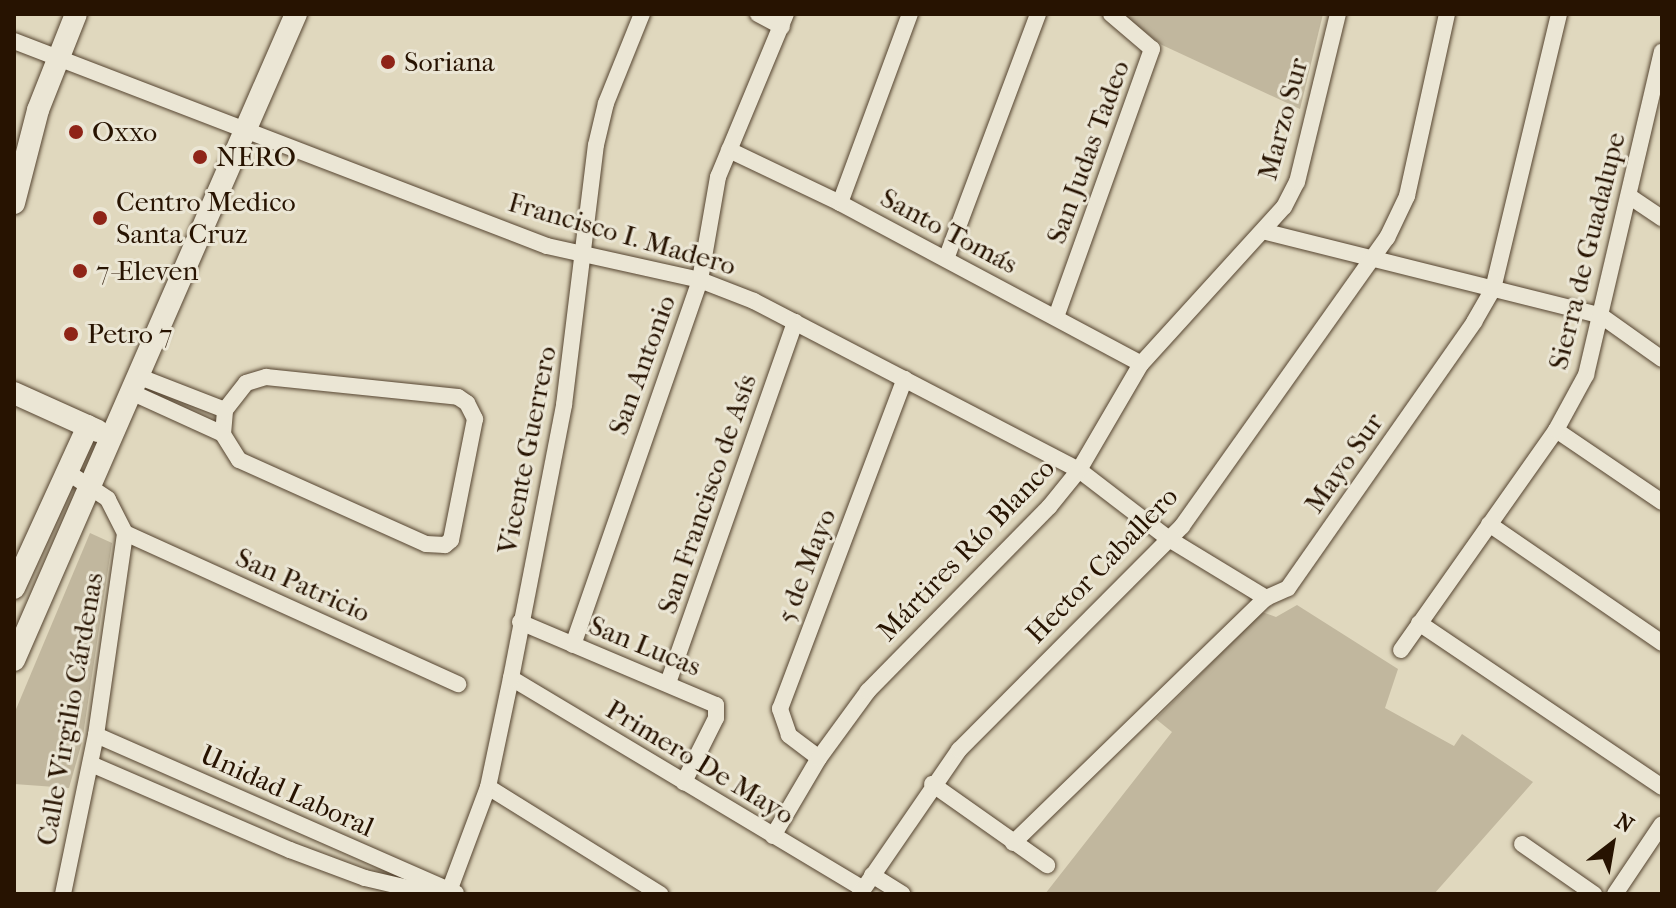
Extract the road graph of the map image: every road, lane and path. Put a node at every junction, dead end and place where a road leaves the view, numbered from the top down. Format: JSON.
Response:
{"nodes":[{"id":1,"x":76,"y":14,"type":"edge"},
{"id":2,"x":296,"y":14,"type":"edge"},
{"id":3,"x":642,"y":14,"type":"edge"},
{"id":4,"x":758,"y":14,"type":"edge"},
{"id":5,"x":910,"y":14,"type":"edge"},
{"id":6,"x":1038,"y":14,"type":"edge"},
{"id":7,"x":1111,"y":14,"type":"edge"},
{"id":8,"x":1338,"y":14,"type":"edge"},
{"id":9,"x":1559,"y":14,"type":"edge"},
{"id":10,"x":1444,"y":16,"type":"edge"},
{"id":11,"x":784,"y":20,"type":"edge"},
{"id":12,"x":14,"y":41,"type":"edge"},
{"id":13,"x":57,"y":57,"type":"junction"},
{"id":14,"x":1661,"y":64,"type":"edge"},
{"id":15,"x":249,"y":130,"type":"junction"},
{"id":16,"x":729,"y":150,"type":"junction"},
{"id":17,"x":1629,"y":196,"type":"junction"},
{"id":18,"x":14,"y":203,"type":"edge"},
{"id":19,"x":840,"y":203,"type":"junction"},
{"id":20,"x":1662,"y":218,"type":"edge"},
{"id":21,"x":1266,"y":232,"type":"junction"},
{"id":22,"x":584,"y":255,"type":"junction"},
{"id":23,"x":946,"y":259,"type":"junction"},
{"id":24,"x":1368,"y":261,"type":"junction"},
{"id":25,"x":700,"y":280,"type":"junction"},
{"id":26,"x":1493,"y":289,"type":"junction"},
{"id":27,"x":1600,"y":315,"type":"junction"},
{"id":28,"x":1056,"y":317,"type":"junction"},
{"id":29,"x":795,"y":322,"type":"junction"},
{"id":30,"x":1662,"y":359,"type":"edge"},
{"id":31,"x":1141,"y":364,"type":"junction"},
{"id":32,"x":905,"y":379,"type":"junction"},
{"id":33,"x":137,"y":385,"type":"junction"},
{"id":34,"x":14,"y":393,"type":"edge"},
{"id":35,"x":225,"y":410,"type":"junction"},
{"id":36,"x":88,"y":426,"type":"junction"},
{"id":37,"x":1556,"y":430,"type":"junction"},
{"id":38,"x":223,"y":434,"type":"junction"},
{"id":39,"x":114,"y":438,"type":"junction"},
{"id":40,"x":1079,"y":470,"type":"junction"},
{"id":41,"x":67,"y":472,"type":"junction"},
{"id":42,"x":92,"y":485,"type":"junction"},
{"id":43,"x":1662,"y":502,"type":"edge"},
{"id":44,"x":1489,"y":524,"type":"junction"},
{"id":45,"x":125,"y":533,"type":"junction"},
{"id":46,"x":1169,"y":539,"type":"junction"},
{"id":47,"x":31,"y":549,"type":"junction"},
{"id":48,"x":57,"y":561,"type":"junction"},
{"id":49,"x":14,"y":588,"type":"edge"},
{"id":50,"x":1266,"y":598,"type":"junction"},
{"id":51,"x":520,"y":622,"type":"junction"},
{"id":52,"x":1419,"y":623,"type":"junction"},
{"id":53,"x":1662,"y":643,"type":"edge"},
{"id":54,"x":573,"y":645,"type":"junction"},
{"id":55,"x":1401,"y":650,"type":"dead end"},
{"id":56,"x":14,"y":660,"type":"edge"},
{"id":57,"x":511,"y":678,"type":"junction"},
{"id":58,"x":668,"y":683,"type":"junction"},
{"id":59,"x":458,"y":684,"type":"dead end"},
{"id":60,"x":96,"y":735,"type":"junction"},
{"id":61,"x":819,"y":758,"type":"junction"},
{"id":62,"x":91,"y":764,"type":"junction"},
{"id":63,"x":684,"y":782,"type":"junction"},
{"id":64,"x":932,"y":784,"type":"junction"},
{"id":65,"x":488,"y":787,"type":"junction"},
{"id":66,"x":1662,"y":787,"type":"edge"},
{"id":67,"x":1662,"y":824,"type":"edge"},
{"id":68,"x":773,"y":836,"type":"junction"},
{"id":69,"x":1013,"y":843,"type":"junction"},
{"id":70,"x":1522,"y":844,"type":"dead end"},
{"id":71,"x":1047,"y":865,"type":"dead end"},
{"id":72,"x":865,"y":886,"type":"edge"},
{"id":73,"x":447,"y":893,"type":"edge"},
{"id":74,"x":63,"y":894,"type":"edge"},
{"id":75,"x":660,"y":894,"type":"edge"},
{"id":76,"x":902,"y":894,"type":"edge"},
{"id":77,"x":1594,"y":894,"type":"edge"},
{"id":78,"x":1615,"y":894,"type":"edge"}],
"edges":[{"from":1,"to":13,"type":"main road"},
{"from":2,"to":15,"type":"main road"},
{"from":3,"to":22,"type":"street","name":"Vicente Guerrero"},
{"from":4,"to":11,"type":"street"},
{"from":5,"to":19,"type":"street"},
{"from":6,"to":23,"type":"street"},
{"from":7,"to":28,"type":"street","name":"San Judas Tadeo"},
{"from":8,"to":21,"type":"street","name":"Marzo Sur"},
{"from":9,"to":26,"type":"street","name":"Mayo Sur"},
{"from":10,"to":24,"type":"street","name":"Hector Caballero"},
{"from":11,"to":16,"type":"street","name":"San Antonio"},
{"from":12,"to":13,"type":"street","name":"Francisco I. Madero"},
{"from":13,"to":15,"type":"street","name":"Francisco I. Madero"},
{"from":13,"to":18,"type":"main road"},
{"from":14,"to":17,"type":"street","name":"Sierra de Guadalupe"},
{"from":15,"to":22,"type":"street","name":"Francisco I. Madero"},
{"from":15,"to":33,"type":"main road"},
{"from":16,"to":19,"type":"street","name":"Santo Tomás"},
{"from":16,"to":25,"type":"street","name":"San Antonio"},
{"from":17,"to":20,"type":"street"},
{"from":17,"to":27,"type":"street","name":"Sierra de Guadalupe"},
{"from":19,"to":23,"type":"street","name":"Santo Tomás"},
{"from":21,"to":24,"type":"street"},
{"from":21,"to":31,"type":"street","name":"Mártires Río Blanco"},
{"from":22,"to":25,"type":"street","name":"Francisco I. Madero"},
{"from":22,"to":51,"type":"street","name":"Vicente Guerrero"},
{"from":23,"to":28,"type":"street","name":"Santo Tomás"},
{"from":24,"to":26,"type":"street"},
{"from":24,"to":46,"type":"street","name":"Hector Caballero"},
{"from":25,"to":29,"type":"street","name":"Francisco I. Madero"},
{"from":25,"to":54,"type":"street","name":"San Antonio"},
{"from":26,"to":27,"type":"street"},
{"from":26,"to":50,"type":"street","name":"Mayo Sur"},
{"from":27,"to":30,"type":"street"},
{"from":27,"to":37,"type":"street","name":"Sierra de Guadalupe"},
{"from":28,"to":31,"type":"street","name":"Santo Tomás"},
{"from":29,"to":32,"type":"street","name":"Francisco I. Madero"},
{"from":29,"to":58,"type":"street","name":"San Francisco de Asís"},
{"from":31,"to":40,"type":"street","name":"Mártires Río Blanco"},
{"from":32,"to":40,"type":"street","name":"Francisco I. Madero"},
{"from":32,"to":61,"type":"street","name":"5 de Mayo"},
{"from":33,"to":35,"type":"street"},
{"from":33,"to":38,"type":"street"},
{"from":33,"to":39,"type":"main road"},
{"from":34,"to":36,"type":"main road"},
{"from":35,"to":38,"type":"street"},
{"from":35,"to":38,"type":"street"},
{"from":36,"to":39,"type":"main road"},
{"from":36,"to":41,"type":"main road"},
{"from":37,"to":43,"type":"street"},
{"from":37,"to":44,"type":"street","name":"Sierra de Guadalupe"},
{"from":39,"to":42,"type":"main road"},
{"from":40,"to":46,"type":"street","name":"Francisco I. Madero"},
{"from":40,"to":61,"type":"street","name":"Mártires Río Blanco"},
{"from":41,"to":42,"type":"street"},
{"from":41,"to":47,"type":"main road"},
{"from":42,"to":45,"type":"street"},
{"from":42,"to":48,"type":"main road"},
{"from":44,"to":52,"type":"street","name":"Sierra de Guadalupe"},
{"from":44,"to":53,"type":"street"},
{"from":45,"to":59,"type":"street","name":"San Patricio"},
{"from":45,"to":60,"type":"street","name":"Calle Virgilio Cárdenas"},
{"from":46,"to":50,"type":"street","name":"Francisco I. Madero"},
{"from":46,"to":64,"type":"street","name":"Hector Caballero"},
{"from":47,"to":48,"type":"main road"},
{"from":47,"to":49,"type":"main road"},
{"from":48,"to":56,"type":"main road"},
{"from":50,"to":69,"type":"street","name":"Mayo Sur"},
{"from":51,"to":54,"type":"street","name":"San Lucas"},
{"from":51,"to":57,"type":"street","name":"Vicente Guerrero"},
{"from":52,"to":55,"type":"street","name":"Sierra de Guadalupe"},
{"from":52,"to":66,"type":"street"},
{"from":54,"to":58,"type":"street","name":"San Lucas"},
{"from":57,"to":63,"type":"street","name":"Primero De Mayo"},
{"from":57,"to":65,"type":"street","name":"Vicente Guerrero"},
{"from":58,"to":63,"type":"street","name":"San Lucas"},
{"from":60,"to":62,"type":"street","name":"Calle Virgilio Cárdenas"},
{"from":60,"to":73,"type":"street","name":"Unidad Laboral"},
{"from":61,"to":68,"type":"street","name":"Mártires Río Blanco"},
{"from":62,"to":73,"type":"street","name":"Unidad Laboral"},
{"from":62,"to":74,"type":"street","name":"Calle Virgilio Cárdenas"},
{"from":63,"to":68,"type":"street","name":"Primero De Mayo"},
{"from":64,"to":69,"type":"street"},
{"from":64,"to":72,"type":"street","name":"Hector Caballero"},
{"from":65,"to":73,"type":"street","name":"Vicente Guerrero"},
{"from":65,"to":75,"type":"street"},
{"from":67,"to":78,"type":"street"},
{"from":68,"to":72,"type":"street","name":"Primero De Mayo"},
{"from":69,"to":71,"type":"street"},
{"from":70,"to":77,"type":"street"},
{"from":72,"to":76,"type":"street","name":"Primero De Mayo"}]}
